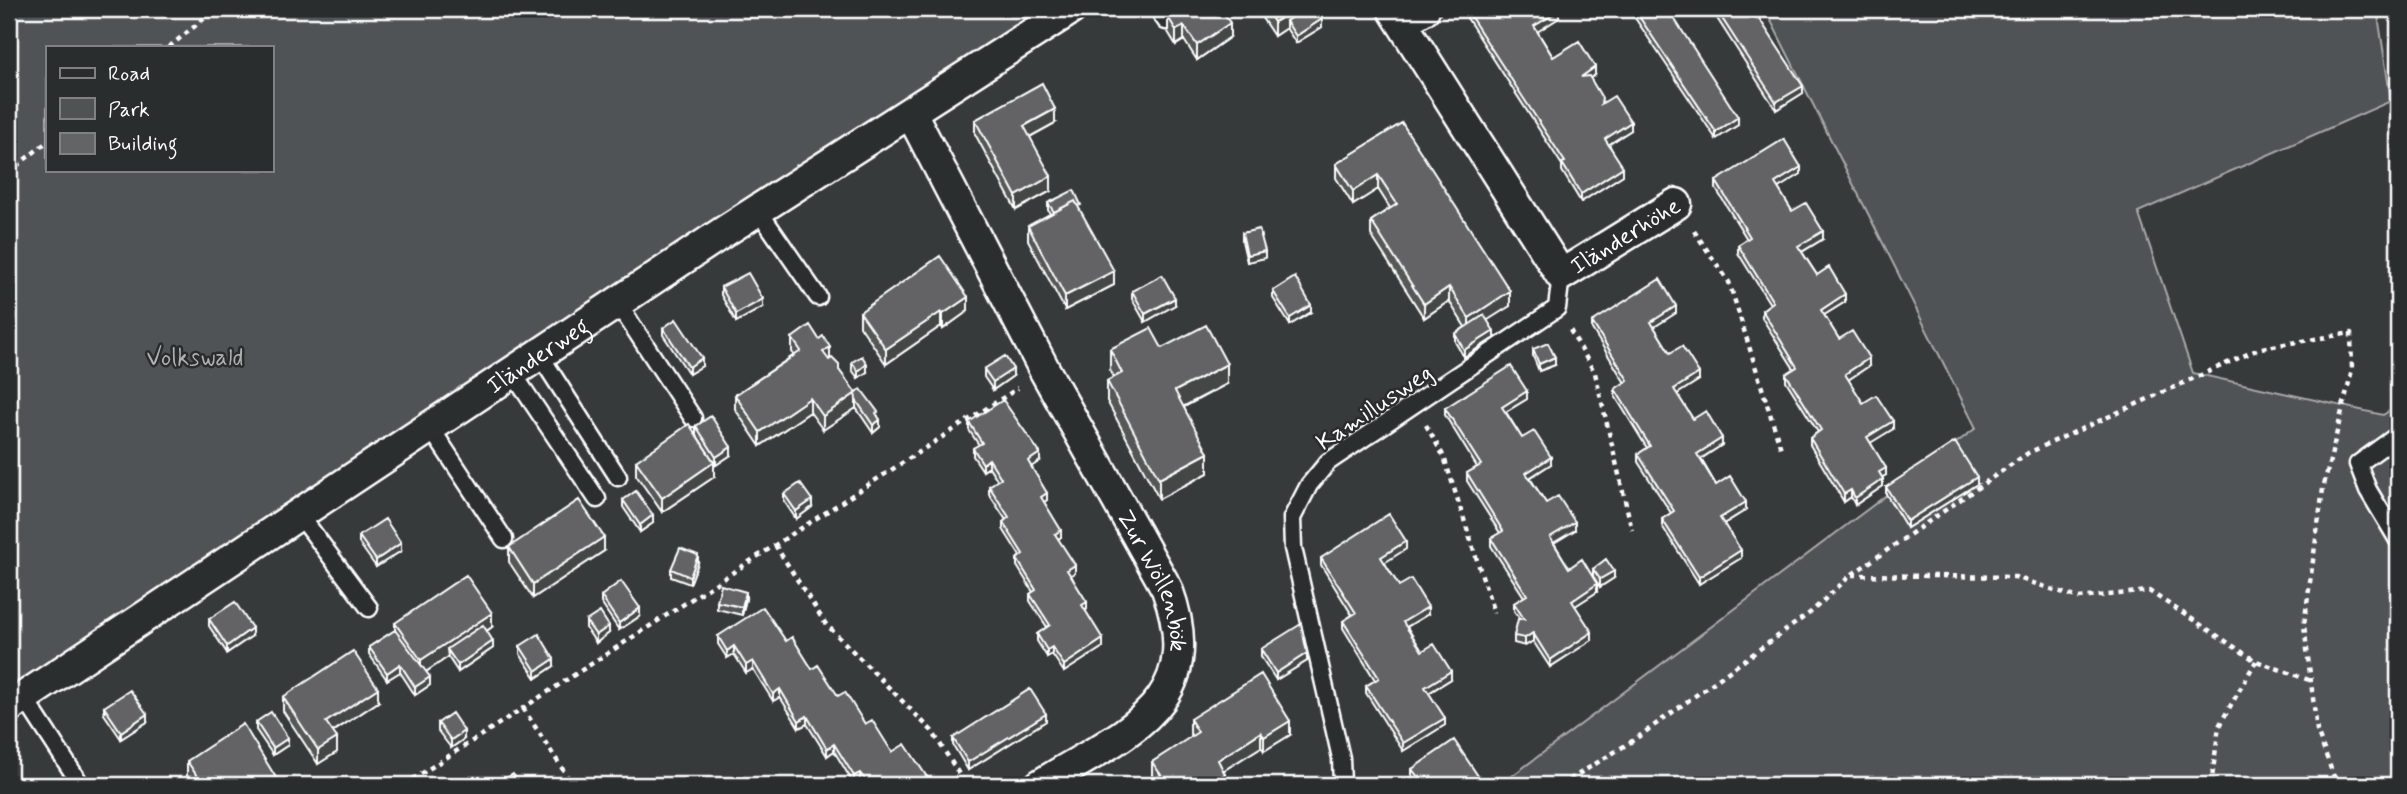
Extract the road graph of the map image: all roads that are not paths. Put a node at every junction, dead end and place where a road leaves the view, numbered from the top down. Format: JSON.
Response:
{"nodes":[{"id":1,"x":1072,"y":9,"type":"edge"},
{"id":2,"x":1406,"y":13,"type":"edge"},
{"id":3,"x":912,"y":113,"type":"junction"},
{"id":4,"x":1675,"y":204,"type":"road end"},
{"id":5,"x":758,"y":210,"type":"junction"},
{"id":6,"x":1561,"y":275,"type":"junction"},
{"id":7,"x":818,"y":297,"type":"dead end"},
{"id":8,"x":617,"y":302,"type":"junction"},
{"id":9,"x":539,"y":354,"type":"junction"},
{"id":10,"x":512,"y":372,"type":"junction"},
{"id":11,"x":692,"y":418,"type":"dead end"},
{"id":12,"x":430,"y":427,"type":"junction"},
{"id":13,"x":2398,"y":435,"type":"edge"},
{"id":14,"x":618,"y":477,"type":"dead end"},
{"id":15,"x":597,"y":499,"type":"dead end"},
{"id":16,"x":299,"y":513,"type":"junction"},
{"id":17,"x":504,"y":539,"type":"dead end"},
{"id":18,"x":2398,"y":540,"type":"edge"},
{"id":19,"x":369,"y":608,"type":"dead end"},
{"id":20,"x":16,"y":702,"type":"edge"},
{"id":21,"x":81,"y":785,"type":"edge"},
{"id":22,"x":1040,"y":785,"type":"edge"},
{"id":23,"x":1342,"y":785,"type":"edge"}],
"edges":[{"from":1,"to":3,"type":"street","name":"Iländerweg"},
{"from":2,"to":6,"type":"street","name":"Iländerhöhe"},
{"from":3,"to":5,"type":"street","name":"Iländerweg"},
{"from":3,"to":22,"type":"street","name":"Zur Wöllenbök"},
{"from":4,"to":6,"type":"street","name":"Iländerhöhe"},
{"from":5,"to":7,"type":"lane"},
{"from":5,"to":8,"type":"street","name":"Iländerweg"},
{"from":6,"to":23,"type":"lane","name":"Kamillusweg"},
{"from":8,"to":9,"type":"street","name":"Iländerweg"},
{"from":8,"to":11,"type":"lane"},
{"from":9,"to":10,"type":"street","name":"Iländerweg"},
{"from":9,"to":14,"type":"lane"},
{"from":10,"to":12,"type":"street","name":"Iländerweg"},
{"from":10,"to":15,"type":"lane"},
{"from":12,"to":16,"type":"street","name":"Iländerweg"},
{"from":12,"to":17,"type":"lane"},
{"from":13,"to":18,"type":"lane"},
{"from":16,"to":19,"type":"lane"},
{"from":16,"to":20,"type":"street","name":"Iländerweg"},
{"from":20,"to":21,"type":"lane"}]}
